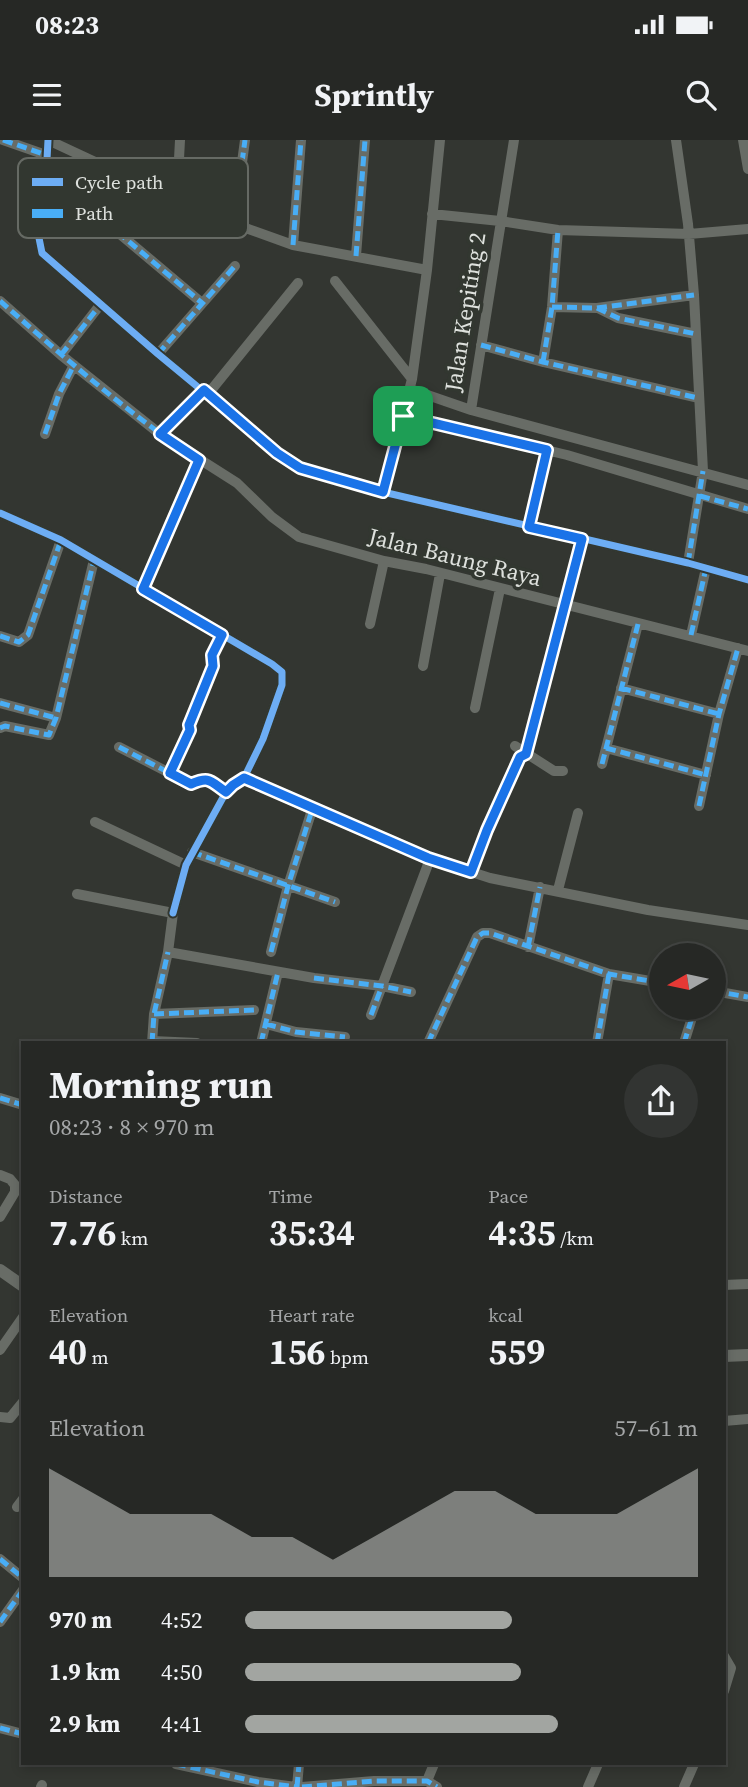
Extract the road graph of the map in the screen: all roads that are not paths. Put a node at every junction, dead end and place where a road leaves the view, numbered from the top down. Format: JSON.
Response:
{"nodes":[{"id":1,"x":2,"y":140,"type":"edge"},
{"id":2,"x":48,"y":140,"type":"edge"},
{"id":3,"x":180,"y":140,"type":"edge"},
{"id":4,"x":245,"y":140,"type":"edge"},
{"id":5,"x":302,"y":140,"type":"edge"},
{"id":6,"x":365,"y":140,"type":"edge"},
{"id":7,"x":440,"y":140,"type":"edge"},
{"id":8,"x":514,"y":140,"type":"edge"},
{"id":9,"x":676,"y":140,"type":"edge"},
{"id":10,"x":743,"y":140,"type":"edge"},
{"id":11,"x":46,"y":158,"type":"joint"},
{"id":12,"x":87,"y":158,"type":"edge"},
{"id":13,"x":179,"y":158,"type":"edge"},
{"id":14,"x":243,"y":158,"type":"edge"},
{"id":15,"x":748,"y":169,"type":"edge"},
{"id":16,"x":432,"y":214,"type":"junction"},
{"id":17,"x":500,"y":220,"type":"junction"},
{"id":18,"x":248,"y":228,"type":"edge"},
{"id":19,"x":748,"y":229,"type":"edge"},
{"id":20,"x":558,"y":230,"type":"junction"},
{"id":21,"x":689,"y":234,"type":"junction"},
{"id":22,"x":38,"y":238,"type":"edge"},
{"id":23,"x":125,"y":238,"type":"edge"},
{"id":24,"x":293,"y":244,"type":"junction"},
{"id":25,"x":356,"y":256,"type":"junction"},
{"id":26,"x":235,"y":266,"type":"dead end"},
{"id":27,"x":427,"y":270,"type":"junction"},
{"id":28,"x":335,"y":281,"type":"dead end"},
{"id":29,"x":298,"y":283,"type":"dead end"},
{"id":30,"x":694,"y":295,"type":"junction"},
{"id":31,"x":0,"y":301,"type":"edge"},
{"id":32,"x":202,"y":303,"type":"junction"},
{"id":33,"x":100,"y":305,"type":"junction"},
{"id":34,"x":552,"y":307,"type":"junction"},
{"id":35,"x":597,"y":308,"type":"junction"},
{"id":36,"x":696,"y":334,"type":"junction"},
{"id":37,"x":481,"y":345,"type":"junction"},
{"id":38,"x":158,"y":354,"type":"junction"},
{"id":39,"x":61,"y":355,"type":"junction"},
{"id":40,"x":543,"y":362,"type":"junction"},
{"id":41,"x":74,"y":365,"type":"junction"},
{"id":42,"x":410,"y":387,"type":"junction"},
{"id":43,"x":206,"y":392,"type":"junction"},
{"id":44,"x":698,"y":398,"type":"junction"},
{"id":45,"x":471,"y":410,"type":"junction"},
{"id":46,"x":404,"y":414,"type":"junction"},
{"id":47,"x":45,"y":433,"type":"dead end"},
{"id":48,"x":160,"y":434,"type":"junction"},
{"id":49,"x":547,"y":450,"type":"junction"},
{"id":50,"x":199,"y":460,"type":"junction"},
{"id":51,"x":702,"y":484,"type":"junction"},
{"id":52,"x":748,"y":485,"type":"edge"},
{"id":53,"x":383,"y":492,"type":"junction"},
{"id":54,"x":748,"y":509,"type":"edge"},
{"id":55,"x":0,"y":513,"type":"edge"},
{"id":56,"x":529,"y":527,"type":"junction"},
{"id":57,"x":582,"y":539,"type":"junction"},
{"id":58,"x":61,"y":540,"type":"junction"},
{"id":59,"x":94,"y":560,"type":"junction"},
{"id":60,"x":384,"y":561,"type":"junction"},
{"id":61,"x":688,"y":563,"type":"junction"},
{"id":62,"x":706,"y":568,"type":"junction"},
{"id":63,"x":440,"y":574,"type":"junction"},
{"id":64,"x":748,"y":580,"type":"edge"},
{"id":65,"x":143,"y":589,"type":"junction"},
{"id":66,"x":500,"y":589,"type":"junction"},
{"id":67,"x":563,"y":606,"type":"junction"},
{"id":68,"x":370,"y":624,"type":"dead end"},
{"id":69,"x":638,"y":624,"type":"junction"},
{"id":70,"x":222,"y":635,"type":"junction"},
{"id":71,"x":691,"y":635,"type":"junction"},
{"id":72,"x":0,"y":636,"type":"edge"},
{"id":73,"x":743,"y":649,"type":"edge"},
{"id":74,"x":423,"y":666,"type":"dead end"},
{"id":75,"x":621,"y":688,"type":"junction"},
{"id":76,"x":0,"y":703,"type":"edge"},
{"id":77,"x":475,"y":708,"type":"dead end"},
{"id":78,"x":719,"y":714,"type":"junction"},
{"id":79,"x":57,"y":718,"type":"junction"},
{"id":80,"x":0,"y":728,"type":"edge"},
{"id":81,"x":515,"y":746,"type":"dead end"},
{"id":82,"x":119,"y":747,"type":"dead end"},
{"id":83,"x":606,"y":748,"type":"junction"},
{"id":84,"x":526,"y":754,"type":"junction"},
{"id":85,"x":602,"y":764,"type":"dead end"},
{"id":86,"x":563,"y":771,"type":"dead end"},
{"id":87,"x":170,"y":773,"type":"junction"},
{"id":88,"x":706,"y":775,"type":"junction"},
{"id":89,"x":244,"y":778,"type":"junction"},
{"id":90,"x":226,"y":792,"type":"junction"},
{"id":91,"x":699,"y":806,"type":"dead end"},
{"id":92,"x":312,"y":810,"type":"junction"},
{"id":93,"x":578,"y":813,"type":"dead end"},
{"id":94,"x":95,"y":822,"type":"dead end"},
{"id":95,"x":191,"y":852,"type":"junction"},
{"id":96,"x":430,"y":859,"type":"junction"},
{"id":97,"x":186,"y":865,"type":"junction"},
{"id":98,"x":471,"y":872,"type":"junction"},
{"id":99,"x":288,"y":886,"type":"junction"},
{"id":100,"x":540,"y":887,"type":"junction"},
{"id":101,"x":558,"y":890,"type":"junction"},
{"id":102,"x":76,"y":894,"type":"dead end"},
{"id":103,"x":335,"y":902,"type":"dead end"},
{"id":104,"x":173,"y":913,"type":"junction"},
{"id":105,"x":748,"y":925,"type":"edge"},
{"id":106,"x":528,"y":947,"type":"junction"},
{"id":107,"x":168,"y":952,"type":"junction"},
{"id":108,"x":271,"y":952,"type":"dead end"},
{"id":109,"x":278,"y":972,"type":"junction"},
{"id":110,"x":609,"y":974,"type":"junction"},
{"id":111,"x":649,"y":981,"type":"edge"},
{"id":112,"x":382,"y":986,"type":"junction"},
{"id":113,"x":411,"y":992,"type":"dead end"},
{"id":114,"x":726,"y":993,"type":"edge"},
{"id":115,"x":748,"y":997,"type":"edge"},
{"id":116,"x":254,"y":1010,"type":"dead end"},
{"id":117,"x":154,"y":1014,"type":"junction"},
{"id":118,"x":371,"y":1015,"type":"dead end"},
{"id":119,"x":691,"y":1020,"type":"edge"},
{"id":120,"x":266,"y":1024,"type":"junction"},
{"id":121,"x":345,"y":1037,"type":"dead end"},
{"id":122,"x":152,"y":1041,"type":"edge"},
{"id":123,"x":262,"y":1041,"type":"edge"},
{"id":124,"x":429,"y":1041,"type":"edge"},
{"id":125,"x":597,"y":1041,"type":"edge"},
{"id":126,"x":685,"y":1041,"type":"edge"},
{"id":127,"x":0,"y":1098,"type":"edge"},
{"id":128,"x":21,"y":1104,"type":"edge"},
{"id":129,"x":0,"y":1175,"type":"edge"},
{"id":130,"x":0,"y":1217,"type":"edge"},
{"id":131,"x":1,"y":1272,"type":"edge"},
{"id":132,"x":748,"y":1283,"type":"edge"},
{"id":133,"x":21,"y":1285,"type":"edge"},
{"id":134,"x":726,"y":1285,"type":"edge"},
{"id":135,"x":21,"y":1320,"type":"edge"},
{"id":136,"x":0,"y":1350,"type":"edge"},
{"id":137,"x":748,"y":1355,"type":"edge"},
{"id":138,"x":726,"y":1356,"type":"edge"},
{"id":139,"x":21,"y":1404,"type":"edge"},
{"id":140,"x":5,"y":1418,"type":"edge"},
{"id":141,"x":748,"y":1419,"type":"edge"},
{"id":142,"x":726,"y":1421,"type":"edge"},
{"id":143,"x":0,"y":1559,"type":"edge"},
{"id":144,"x":21,"y":1576,"type":"edge"},
{"id":145,"x":21,"y":1593,"type":"edge"},
{"id":146,"x":0,"y":1622,"type":"edge"},
{"id":147,"x":726,"y":1659,"type":"edge"},
{"id":148,"x":726,"y":1684,"type":"edge"},
{"id":149,"x":0,"y":1728,"type":"edge"},
{"id":150,"x":21,"y":1733,"type":"edge"},
{"id":151,"x":181,"y":1765,"type":"edge"},
{"id":152,"x":299,"y":1765,"type":"edge"},
{"id":153,"x":434,"y":1765,"type":"edge"},
{"id":154,"x":598,"y":1765,"type":"edge"},
{"id":155,"x":694,"y":1765,"type":"edge"},
{"id":156,"x":432,"y":1784,"type":"edge"},
{"id":157,"x":296,"y":1787,"type":"edge"},
{"id":158,"x":302,"y":1787,"type":"edge"},
{"id":159,"x":588,"y":1787,"type":"edge"},
{"id":160,"x":684,"y":1787,"type":"edge"}],
"edges":[{"from":1,"to":11,"type":"street"},
{"from":2,"to":11,"type":"street"},
{"from":2,"to":12,"type":"street"},
{"from":3,"to":13,"type":"street"},
{"from":4,"to":14,"type":"street"},
{"from":5,"to":24,"type":"street"},
{"from":6,"to":25,"type":"street"},
{"from":7,"to":16,"type":"street"},
{"from":8,"to":17,"type":"street","name":"Jalan Kepiting 2"},
{"from":9,"to":21,"type":"street"},
{"from":10,"to":15,"type":"street"},
{"from":16,"to":17,"type":"street"},
{"from":16,"to":27,"type":"street"},
{"from":17,"to":20,"type":"street"},
{"from":17,"to":37,"type":"street","name":"Jalan Kepiting 2"},
{"from":18,"to":24,"type":"street"},
{"from":19,"to":21,"type":"street"},
{"from":20,"to":21,"type":"street"},
{"from":20,"to":34,"type":"street"},
{"from":21,"to":30,"type":"street"},
{"from":22,"to":33,"type":"street"},
{"from":23,"to":32,"type":"street"},
{"from":24,"to":25,"type":"street"},
{"from":25,"to":27,"type":"street"},
{"from":26,"to":32,"type":"street"},
{"from":27,"to":42,"type":"street"},
{"from":28,"to":42,"type":"street"},
{"from":29,"to":43,"type":"street"},
{"from":30,"to":35,"type":"street"},
{"from":30,"to":36,"type":"street"},
{"from":31,"to":39,"type":"street","name":"Jalan Baung Raya"},
{"from":32,"to":38,"type":"street"},
{"from":33,"to":38,"type":"street"},
{"from":33,"to":39,"type":"street"},
{"from":34,"to":35,"type":"street"},
{"from":34,"to":40,"type":"street"},
{"from":35,"to":36,"type":"street"},
{"from":36,"to":44,"type":"street"},
{"from":37,"to":40,"type":"street"},
{"from":37,"to":45,"type":"street","name":"Jalan Kepiting 2"},
{"from":38,"to":43,"type":"street"},
{"from":39,"to":41,"type":"street","name":"Jalan Baung Raya"},
{"from":40,"to":44,"type":"street"},
{"from":41,"to":47,"type":"street"},
{"from":41,"to":48,"type":"street","name":"Jalan Baung Raya"},
{"from":42,"to":45,"type":"street"},
{"from":42,"to":46,"type":"street"},
{"from":43,"to":48,"type":"street"},
{"from":43,"to":53,"type":"street"},
{"from":44,"to":51,"type":"street"},
{"from":45,"to":51,"type":"street"},
{"from":46,"to":49,"type":"street"},
{"from":46,"to":53,"type":"street"},
{"from":48,"to":50,"type":"street","name":"Jalan Baung Raya"},
{"from":49,"to":51,"type":"street"},
{"from":49,"to":56,"type":"street"},
{"from":50,"to":60,"type":"street","name":"Jalan Baung Raya"},
{"from":50,"to":65,"type":"street"},
{"from":51,"to":52,"type":"street"},
{"from":51,"to":54,"type":"street"},
{"from":51,"to":61,"type":"street"},
{"from":53,"to":56,"type":"street"},
{"from":55,"to":58,"type":"street"},
{"from":56,"to":57,"type":"street"},
{"from":57,"to":61,"type":"street"},
{"from":57,"to":67,"type":"street"},
{"from":58,"to":59,"type":"street"},
{"from":58,"to":72,"type":"street"},
{"from":59,"to":65,"type":"street"},
{"from":59,"to":79,"type":"street"},
{"from":60,"to":63,"type":"street","name":"Jalan Baung Raya"},
{"from":60,"to":68,"type":"street"},
{"from":61,"to":62,"type":"street"},
{"from":62,"to":64,"type":"street"},
{"from":62,"to":71,"type":"street"},
{"from":63,"to":66,"type":"street","name":"Jalan Baung Raya"},
{"from":63,"to":74,"type":"street"},
{"from":65,"to":70,"type":"street"},
{"from":66,"to":67,"type":"street","name":"Jalan Baung Raya"},
{"from":66,"to":77,"type":"street"},
{"from":67,"to":69,"type":"street","name":"Jalan Baung Raya"},
{"from":67,"to":84,"type":"street"},
{"from":69,"to":71,"type":"street","name":"Jalan Baung Raya"},
{"from":69,"to":75,"type":"street"},
{"from":70,"to":87,"type":"street"},
{"from":70,"to":89,"type":"street"},
{"from":71,"to":73,"type":"street","name":"Jalan Baung Raya"},
{"from":73,"to":78,"type":"street"},
{"from":75,"to":78,"type":"street"},
{"from":75,"to":83,"type":"street"},
{"from":76,"to":79,"type":"street"},
{"from":78,"to":88,"type":"street"},
{"from":79,"to":80,"type":"street"},
{"from":81,"to":84,"type":"street"},
{"from":82,"to":87,"type":"street"},
{"from":83,"to":85,"type":"street"},
{"from":83,"to":88,"type":"street"},
{"from":84,"to":86,"type":"street"},
{"from":84,"to":98,"type":"street"},
{"from":87,"to":90,"type":"street"},
{"from":88,"to":91,"type":"street"},
{"from":89,"to":90,"type":"street"},
{"from":89,"to":92,"type":"street"},
{"from":90,"to":95,"type":"street"},
{"from":92,"to":96,"type":"street"},
{"from":92,"to":99,"type":"street"},
{"from":93,"to":101,"type":"street"},
{"from":94,"to":97,"type":"street"},
{"from":95,"to":97,"type":"street"},
{"from":95,"to":99,"type":"street"},
{"from":96,"to":98,"type":"street"},
{"from":96,"to":112,"type":"street"},
{"from":97,"to":104,"type":"street"},
{"from":98,"to":100,"type":"street"},
{"from":99,"to":103,"type":"street"},
{"from":99,"to":108,"type":"street"},
{"from":100,"to":101,"type":"street"},
{"from":100,"to":106,"type":"street"},
{"from":101,"to":105,"type":"street"},
{"from":102,"to":104,"type":"street"},
{"from":104,"to":107,"type":"street"},
{"from":106,"to":110,"type":"street"},
{"from":106,"to":124,"type":"street"},
{"from":107,"to":109,"type":"street"},
{"from":107,"to":117,"type":"street"},
{"from":109,"to":112,"type":"street"},
{"from":109,"to":120,"type":"street"},
{"from":110,"to":111,"type":"street"},
{"from":110,"to":125,"type":"street"},
{"from":112,"to":113,"type":"street"},
{"from":112,"to":118,"type":"street"},
{"from":114,"to":115,"type":"street"},
{"from":116,"to":117,"type":"street"},
{"from":117,"to":122,"type":"street"},
{"from":119,"to":126,"type":"street"},
{"from":120,"to":121,"type":"street"},
{"from":120,"to":123,"type":"street"},
{"from":127,"to":128,"type":"street"},
{"from":129,"to":130,"type":"street"},
{"from":131,"to":133,"type":"street"},
{"from":132,"to":134,"type":"street"},
{"from":135,"to":136,"type":"street"},
{"from":137,"to":138,"type":"street"},
{"from":139,"to":140,"type":"street"},
{"from":141,"to":142,"type":"street"},
{"from":143,"to":144,"type":"street"},
{"from":145,"to":146,"type":"street"},
{"from":147,"to":148,"type":"street"},
{"from":149,"to":150,"type":"street"},
{"from":151,"to":157,"type":"street"},
{"from":152,"to":157,"type":"street"},
{"from":153,"to":156,"type":"street"},
{"from":154,"to":159,"type":"street"},
{"from":155,"to":160,"type":"street"},
{"from":156,"to":158,"type":"street"}]}
